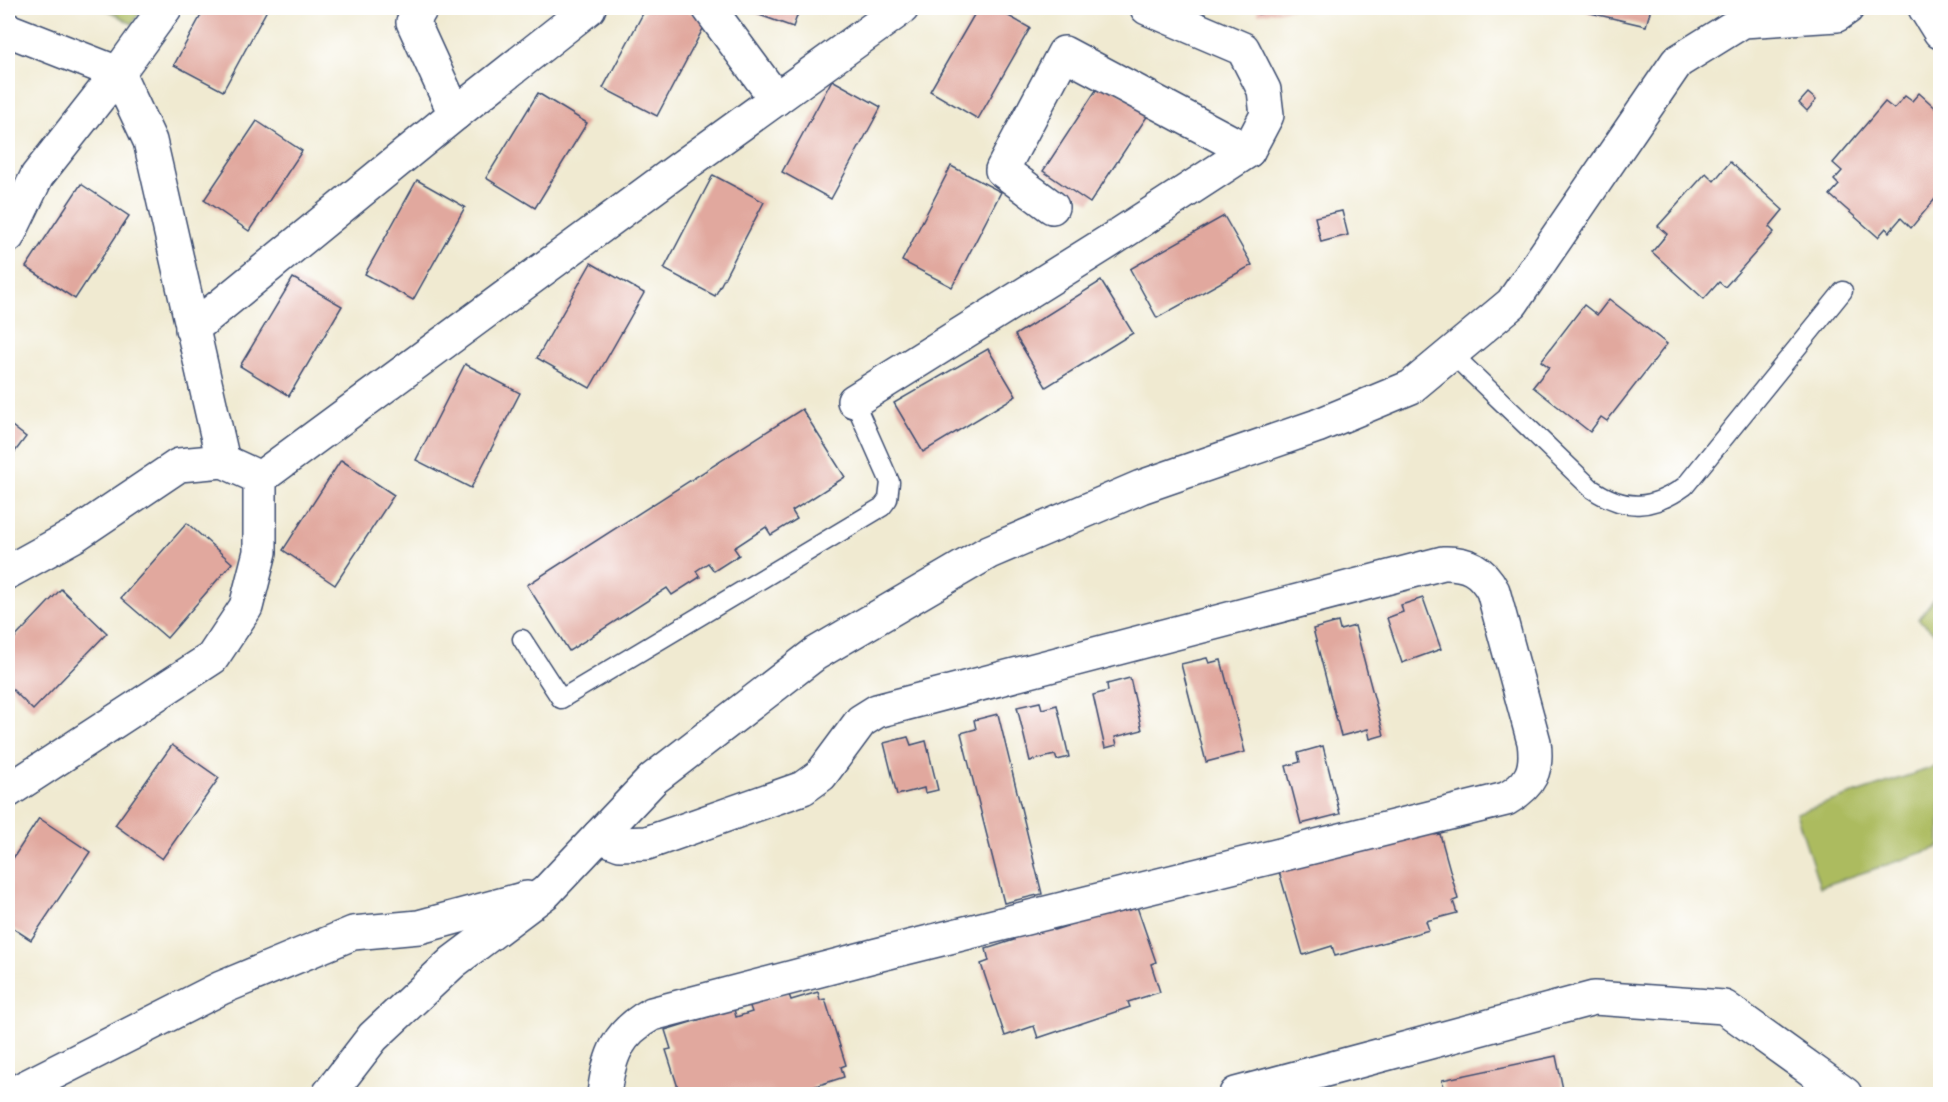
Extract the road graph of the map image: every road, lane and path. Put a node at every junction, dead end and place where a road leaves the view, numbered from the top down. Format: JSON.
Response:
{"nodes":[{"id":1,"x":165,"y":8,"type":"edge"},
{"id":2,"x":421,"y":8,"type":"edge"},
{"id":3,"x":589,"y":8,"type":"edge"},
{"id":4,"x":709,"y":8,"type":"edge"},
{"id":5,"x":902,"y":8,"type":"edge"},
{"id":6,"x":1147,"y":8,"type":"edge"},
{"id":7,"x":1847,"y":8,"type":"edge"},
{"id":8,"x":1925,"y":8,"type":"edge"},
{"id":9,"x":8,"y":30,"type":"edge"},
{"id":10,"x":1941,"y":32,"type":"edge"},
{"id":11,"x":117,"y":73,"type":"junction"},
{"id":12,"x":776,"y":99,"type":"junction"},
{"id":13,"x":455,"y":114,"type":"junction"},
{"id":14,"x":1248,"y":151,"type":"junction"},
{"id":15,"x":1052,"y":207,"type":"dead end"},
{"id":16,"x":8,"y":236,"type":"edge"},
{"id":17,"x":1843,"y":291,"type":"dead end"},
{"id":18,"x":192,"y":329,"type":"junction"},
{"id":19,"x":1452,"y":354,"type":"junction"},
{"id":20,"x":854,"y":401,"type":"joint"},
{"id":21,"x":223,"y":461,"type":"junction"},
{"id":22,"x":260,"y":478,"type":"junction"},
{"id":23,"x":8,"y":572,"type":"edge"},
{"id":24,"x":522,"y":639,"type":"dead end"},
{"id":25,"x":8,"y":791,"type":"edge"},
{"id":26,"x":599,"y":836,"type":"junction"},
{"id":27,"x":546,"y":892,"type":"junction"},
{"id":28,"x":12,"y":1095,"type":"edge"},
{"id":29,"x":329,"y":1095,"type":"edge"},
{"id":30,"x":604,"y":1095,"type":"edge"},
{"id":31,"x":1236,"y":1095,"type":"edge"},
{"id":32,"x":1845,"y":1095,"type":"edge"}],
"edges":[{"from":1,"to":11,"type":"street"},
{"from":2,"to":13,"type":"street"},
{"from":3,"to":13,"type":"street"},
{"from":4,"to":12,"type":"street"},
{"from":5,"to":12,"type":"street"},
{"from":6,"to":14,"type":"street"},
{"from":7,"to":19,"type":"street"},
{"from":8,"to":10,"type":"street"},
{"from":9,"to":11,"type":"street"},
{"from":11,"to":16,"type":"street"},
{"from":11,"to":18,"type":"street"},
{"from":12,"to":22,"type":"street"},
{"from":13,"to":18,"type":"street"},
{"from":14,"to":15,"type":"street"},
{"from":14,"to":20,"type":"street"},
{"from":17,"to":19,"type":"lane"},
{"from":18,"to":21,"type":"street"},
{"from":19,"to":26,"type":"street"},
{"from":20,"to":24,"type":"lane"},
{"from":21,"to":22,"type":"street"},
{"from":21,"to":23,"type":"street"},
{"from":22,"to":25,"type":"street"},
{"from":26,"to":27,"type":"street"},
{"from":26,"to":30,"type":"street"},
{"from":27,"to":28,"type":"street"},
{"from":27,"to":29,"type":"street"},
{"from":31,"to":32,"type":"street"}]}
